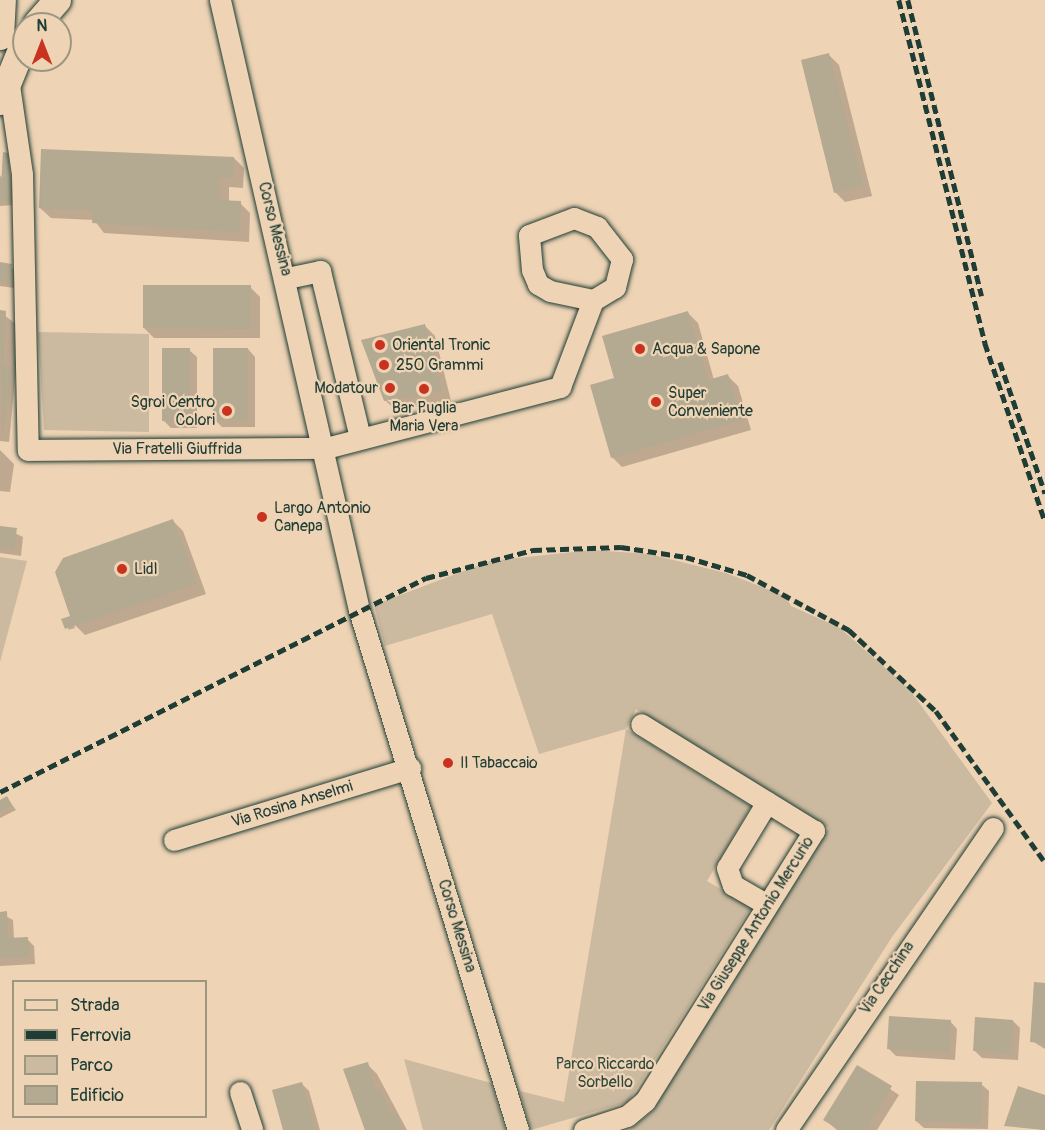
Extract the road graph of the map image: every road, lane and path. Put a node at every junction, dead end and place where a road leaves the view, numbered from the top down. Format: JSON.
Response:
{"nodes":[{"id":1,"x":2,"y":0,"type":"edge"},
{"id":2,"x":57,"y":0,"type":"edge"},
{"id":3,"x":220,"y":0,"type":"edge"},
{"id":4,"x":46,"y":12,"type":"edge"},
{"id":5,"x":0,"y":36,"type":"edge"},
{"id":6,"x":12,"y":71,"type":"edge"},
{"id":7,"x":4,"y":90,"type":"edge"},
{"id":8,"x":287,"y":278,"type":"junction"},
{"id":9,"x":593,"y":300,"type":"junction"},
{"id":10,"x":360,"y":437,"type":"junction"},
{"id":11,"x":327,"y":454,"type":"junction"},
{"id":12,"x":641,"y":724,"type":"dead end"},
{"id":13,"x":410,"y":768,"type":"junction"},
{"id":14,"x":767,"y":802,"type":"junction"},
{"id":15,"x":993,"y":828,"type":"dead end"},
{"id":16,"x":174,"y":840,"type":"dead end"},
{"id":17,"x":767,"y":905,"type":"junction"},
{"id":18,"x":240,"y":1092,"type":"dead end"},
{"id":19,"x":791,"y":1127,"type":"edge"},
{"id":20,"x":252,"y":1130,"type":"edge"},
{"id":21,"x":518,"y":1130,"type":"edge"},
{"id":22,"x":584,"y":1130,"type":"edge"}],
"edges":[{"from":1,"to":5,"type":"main road"},
{"from":2,"to":4,"type":"main road"},
{"from":3,"to":8,"type":"street","name":"Corso Messina"},
{"from":6,"to":7,"type":"main road"},
{"from":7,"to":11,"type":"street","name":"Via Fratelli Giuffrida"},
{"from":8,"to":10,"type":"street"},
{"from":8,"to":11,"type":"street","name":"Corso Messina"},
{"from":9,"to":9,"type":"street"},
{"from":9,"to":10,"type":"street","name":"Via Fratelli Giuffrida"},
{"from":10,"to":11,"type":"street","name":"Via Fratelli Giuffrida"},
{"from":11,"to":13,"type":"street","name":"Corso Messina"},
{"from":12,"to":14,"type":"street","name":"Via Giuseppe Antonio Mercurio"},
{"from":13,"to":16,"type":"street","name":"Via Rosina Anselmi"},
{"from":13,"to":21,"type":"street","name":"Corso Messina"},
{"from":14,"to":17,"type":"street"},
{"from":14,"to":17,"type":"street","name":"Via Giuseppe Antonio Mercurio"},
{"from":15,"to":19,"type":"street","name":"Via Cecchina"},
{"from":17,"to":22,"type":"street","name":"Via Giuseppe Antonio Mercurio"},
{"from":18,"to":20,"type":"street"}]}
